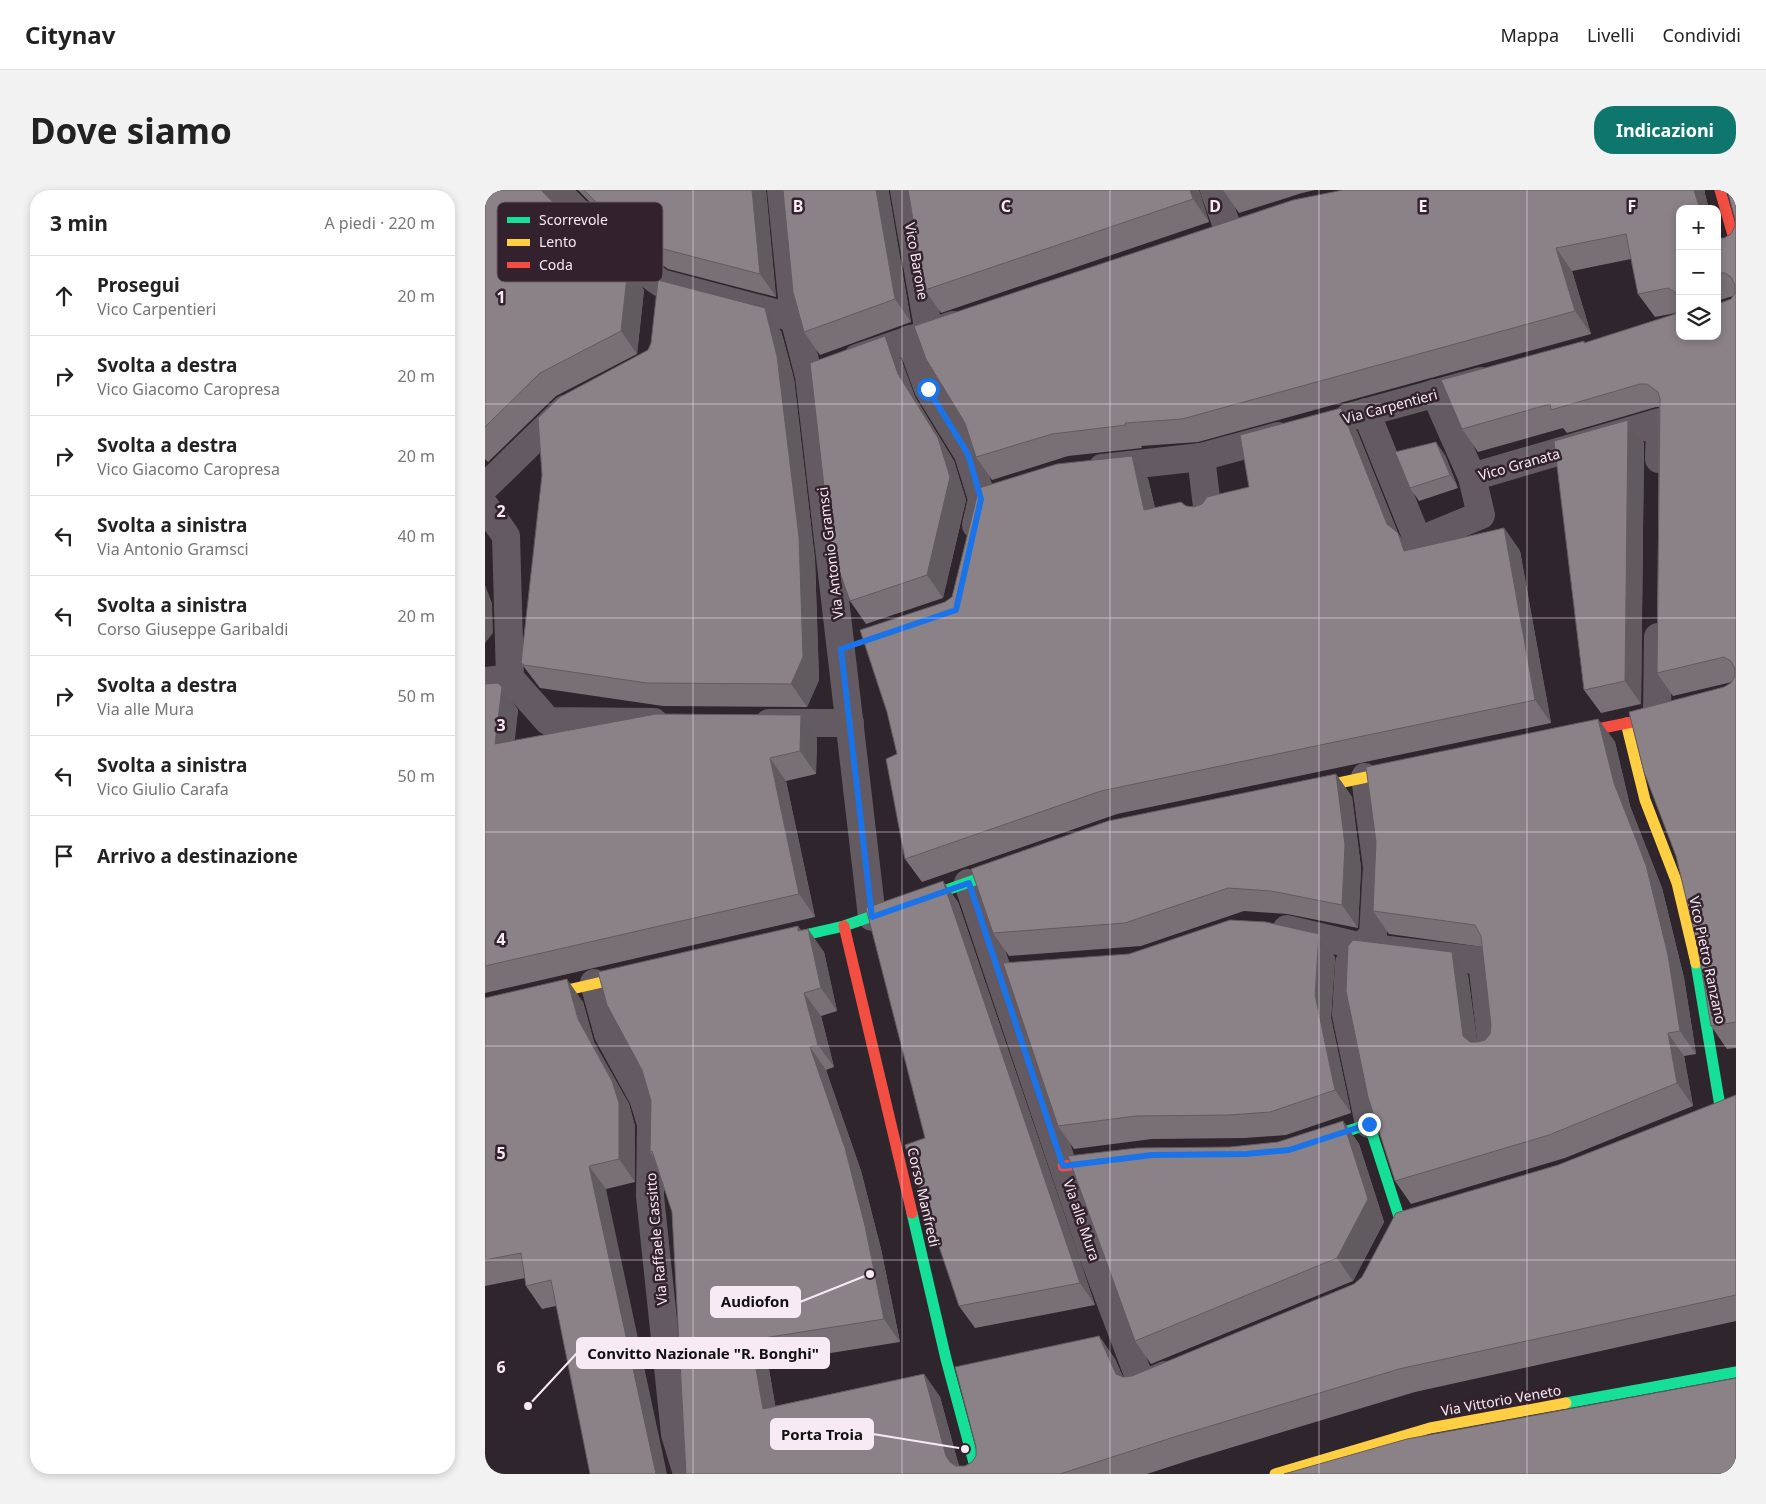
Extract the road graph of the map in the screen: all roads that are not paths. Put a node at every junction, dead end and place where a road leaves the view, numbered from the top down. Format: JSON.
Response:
{"nodes":[{"id":1,"x":557,"y":190,"type":"edge"},
{"id":2,"x":781,"y":190,"type":"edge"},
{"id":3,"x":904,"y":190,"type":"edge"},
{"id":4,"x":1214,"y":190,"type":"edge"},
{"id":5,"x":1720,"y":190,"type":"edge"},
{"id":6,"x":569,"y":202,"type":"edge"},
{"id":7,"x":1257,"y":223,"type":"edge"},
{"id":8,"x":1229,"y":232,"type":"junction"},
{"id":9,"x":1202,"y":241,"type":"edge"},
{"id":10,"x":1736,"y":246,"type":"edge"},
{"id":11,"x":661,"y":283,"type":"joint"},
{"id":12,"x":658,"y":310,"type":"edge"},
{"id":13,"x":794,"y":318,"type":"junction"},
{"id":14,"x":977,"y":318,"type":"edge"},
{"id":15,"x":919,"y":336,"type":"junction"},
{"id":16,"x":1501,"y":375,"type":"edge"},
{"id":17,"x":809,"y":376,"type":"junction"},
{"id":18,"x":1435,"y":393,"type":"junction"},
{"id":19,"x":584,"y":399,"type":"edge"},
{"id":20,"x":1366,"y":412,"type":"junction"},
{"id":21,"x":1201,"y":457,"type":"junction"},
{"id":22,"x":1080,"y":471,"type":"edge"},
{"id":23,"x":1472,"y":478,"type":"junction"},
{"id":24,"x":1659,"y":481,"type":"edge"},
{"id":25,"x":485,"y":487,"type":"edge"},
{"id":26,"x":1008,"y":491,"type":"edge"},
{"id":27,"x":981,"y":499,"type":"junction"},
{"id":28,"x":485,"y":506,"type":"edge"},
{"id":29,"x":1208,"y":515,"type":"edge"},
{"id":30,"x":971,"y":545,"type":"edge"},
{"id":31,"x":1658,"y":608,"type":"edge"},
{"id":32,"x":867,"y":640,"type":"edge"},
{"id":33,"x":841,"y":649,"type":"junction"},
{"id":34,"x":497,"y":680,"type":"edge"},
{"id":35,"x":1736,"y":695,"type":"edge"},
{"id":36,"x":1657,"y":715,"type":"junction"},
{"id":37,"x":675,"y":722,"type":"edge"},
{"id":38,"x":743,"y":723,"type":"edge"},
{"id":39,"x":850,"y":723,"type":"junction"},
{"id":40,"x":1626,"y":723,"type":"junction"},
{"id":41,"x":1558,"y":737,"type":"edge"},
{"id":42,"x":1414,"y":767,"type":"edge"},
{"id":43,"x":1365,"y":778,"type":"junction"},
{"id":44,"x":1290,"y":793,"type":"edge"},
{"id":45,"x":1022,"y":864,"type":"edge"},
{"id":46,"x":969,"y":883,"type":"junction"},
{"id":47,"x":872,"y":917,"type":"junction"},
{"id":48,"x":845,"y":926,"type":"junction"},
{"id":49,"x":1260,"y":928,"type":"edge"},
{"id":50,"x":758,"y":946,"type":"edge"},
{"id":51,"x":1363,"y":947,"type":"junction"},
{"id":52,"x":652,"y":970,"type":"edge"},
{"id":53,"x":1028,"y":970,"type":"edge"},
{"id":54,"x":999,"y":972,"type":"junction"},
{"id":55,"x":594,"y":983,"type":"junction"},
{"id":56,"x":485,"y":1008,"type":"edge"},
{"id":57,"x":1492,"y":1050,"type":"edge"},
{"id":58,"x":1369,"y":1124,"type":"junction"},
{"id":59,"x":1685,"y":1126,"type":"edge"},
{"id":60,"x":1307,"y":1144,"type":"edge"},
{"id":61,"x":1123,"y":1159,"type":"edge"},
{"id":62,"x":1063,"y":1166,"type":"junction"},
{"id":63,"x":1438,"y":1212,"type":"edge"},
{"id":64,"x":1401,"y":1223,"type":"junction"},
{"id":65,"x":1387,"y":1249,"type":"edge"},
{"id":66,"x":1188,"y":1366,"type":"edge"},
{"id":67,"x":1736,"y":1372,"type":"edge"},
{"id":68,"x":687,"y":1474,"type":"edge"},
{"id":69,"x":977,"y":1474,"type":"edge"},
{"id":70,"x":1275,"y":1474,"type":"edge"}],
"edges":[{"from":1,"to":6,"type":"street"},
{"from":2,"to":13,"type":"street","name":"Via Antonio Gramsci"},
{"from":3,"to":15,"type":"street","name":"Vico Barone"},
{"from":4,"to":8,"type":"street"},
{"from":5,"to":10,"type":"street"},
{"from":7,"to":8,"type":"street"},
{"from":8,"to":9,"type":"street"},
{"from":11,"to":12,"type":"street"},
{"from":11,"to":13,"type":"street"},
{"from":13,"to":17,"type":"street","name":"Via Antonio Gramsci"},
{"from":14,"to":15,"type":"street"},
{"from":15,"to":17,"type":"street"},
{"from":15,"to":27,"type":"street","name":"Vico Barone"},
{"from":16,"to":18,"type":"street","name":"Via Carpentieri"},
{"from":17,"to":33,"type":"street","name":"Via Antonio Gramsci"},
{"from":18,"to":20,"type":"street","name":"Via Carpentieri"},
{"from":18,"to":23,"type":"street","name":"Vico Granata"},
{"from":19,"to":25,"type":"street"},
{"from":20,"to":21,"type":"street","name":"Via Carpentieri"},
{"from":20,"to":23,"type":"street","name":"Vico Granata"},
{"from":21,"to":22,"type":"street","name":"Via Carpentieri"},
{"from":21,"to":29,"type":"street"},
{"from":23,"to":24,"type":"street","name":"Vico Granata"},
{"from":26,"to":27,"type":"street"},
{"from":27,"to":30,"type":"street"},
{"from":28,"to":34,"type":"street"},
{"from":31,"to":36,"type":"street"},
{"from":32,"to":33,"type":"street"},
{"from":33,"to":39,"type":"street","name":"Via Antonio Gramsci"},
{"from":34,"to":37,"type":"street"},
{"from":35,"to":36,"type":"street"},
{"from":36,"to":40,"type":"street"},
{"from":38,"to":39,"type":"street"},
{"from":39,"to":47,"type":"street","name":"Via Antonio Gramsci"},
{"from":40,"to":41,"type":"street"},
{"from":40,"to":59,"type":"street","name":"Vico Pietro Ranzano"},
{"from":42,"to":43,"type":"street"},
{"from":43,"to":44,"type":"street"},
{"from":43,"to":51,"type":"street"},
{"from":45,"to":46,"type":"street"},
{"from":46,"to":47,"type":"street"},
{"from":46,"to":54,"type":"street","name":"Via alle Mura"},
{"from":47,"to":48,"type":"street"},
{"from":48,"to":50,"type":"street"},
{"from":48,"to":69,"type":"street","name":"Corso Manfredi"},
{"from":49,"to":51,"type":"street"},
{"from":51,"to":57,"type":"street"},
{"from":51,"to":58,"type":"street"},
{"from":52,"to":55,"type":"street"},
{"from":53,"to":54,"type":"street"},
{"from":54,"to":62,"type":"street","name":"Via alle Mura"},
{"from":55,"to":56,"type":"street"},
{"from":55,"to":68,"type":"street","name":"Via Raffaele Cassitto"},
{"from":58,"to":60,"type":"street"},
{"from":58,"to":64,"type":"street"},
{"from":61,"to":62,"type":"street"},
{"from":62,"to":66,"type":"street","name":"Via alle Mura"},
{"from":63,"to":64,"type":"street"},
{"from":64,"to":65,"type":"street"},
{"from":67,"to":70,"type":"street","name":"Via Vittorio Veneto"}]}
